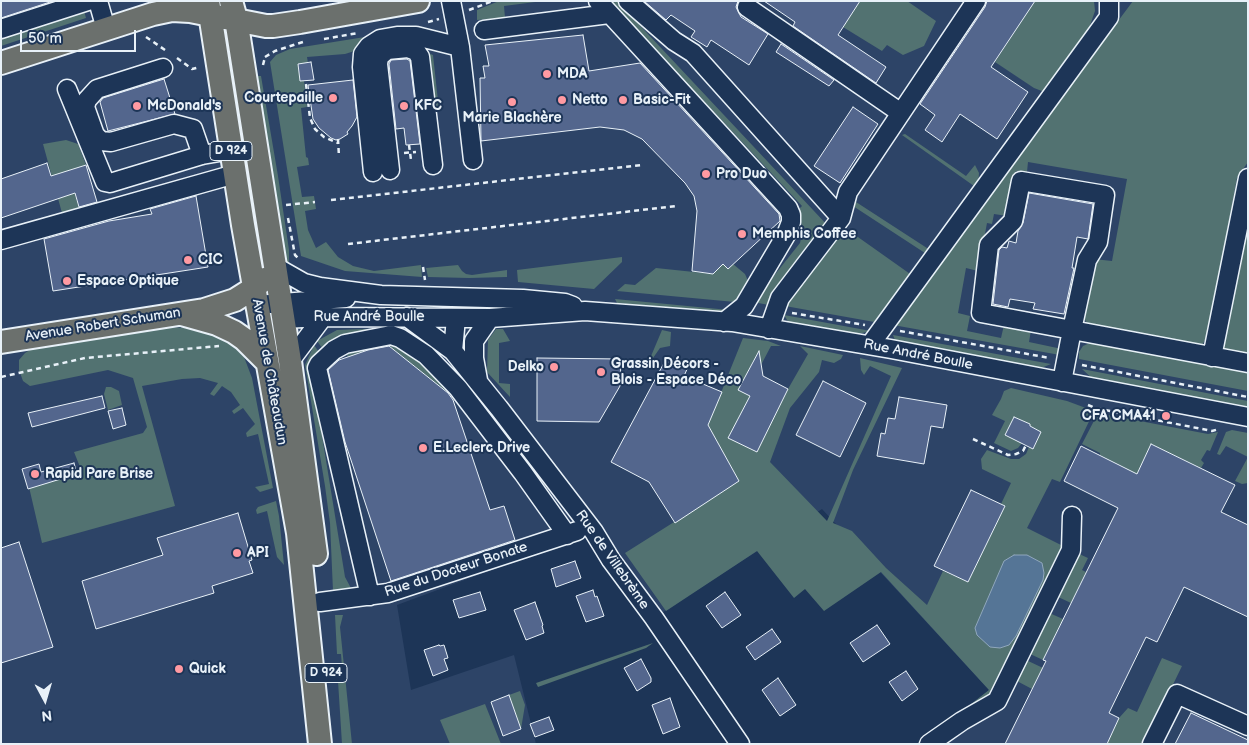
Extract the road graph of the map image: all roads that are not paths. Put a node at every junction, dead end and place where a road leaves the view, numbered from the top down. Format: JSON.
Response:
{"nodes":[{"id":1,"x":88,"y":1,"type":"edge"},
{"id":2,"x":98,"y":1,"type":"edge"},
{"id":3,"x":418,"y":1,"type":"edge"},
{"id":4,"x":451,"y":1,"type":"edge"},
{"id":5,"x":628,"y":1,"type":"edge"},
{"id":6,"x":976,"y":1,"type":"edge"},
{"id":7,"x":1109,"y":1,"type":"edge"},
{"id":8,"x":174,"y":6,"type":"edge"},
{"id":9,"x":747,"y":6,"type":"dead end"},
{"id":10,"x":210,"y":8,"type":"edge"},
{"id":11,"x":604,"y":8,"type":"edge"},
{"id":12,"x":234,"y":10,"type":"edge"},
{"id":13,"x":1,"y":29,"type":"edge"},
{"id":14,"x":106,"y":29,"type":"junction"},
{"id":15,"x":484,"y":30,"type":"dead end"},
{"id":16,"x":460,"y":47,"type":"junction"},
{"id":17,"x":169,"y":59,"type":"road end"},
{"id":18,"x":1,"y":63,"type":"edge"},
{"id":19,"x":68,"y":89,"type":"dead end"},
{"id":20,"x":901,"y":113,"type":"junction"},
{"id":21,"x":231,"y":150,"type":"junction"},
{"id":22,"x":202,"y":155,"type":"junction"},
{"id":23,"x":474,"y":160,"type":"dead end"},
{"id":24,"x":433,"y":165,"type":"dead end"},
{"id":25,"x":235,"y":174,"type":"junction"},
{"id":26,"x":1248,"y":178,"type":"edge"},
{"id":27,"x":841,"y":218,"type":"junction"},
{"id":28,"x":1,"y":240,"type":"edge"},
{"id":29,"x":274,"y":266,"type":"junction"},
{"id":30,"x":381,"y":295,"type":"junction"},
{"id":31,"x":450,"y":296,"type":"junction"},
{"id":32,"x":523,"y":299,"type":"junction"},
{"id":33,"x":257,"y":305,"type":"junction"},
{"id":34,"x":204,"y":310,"type":"junction"},
{"id":35,"x":282,"y":311,"type":"junction"},
{"id":36,"x":585,"y":311,"type":"junction"},
{"id":37,"x":177,"y":313,"type":"junction"},
{"id":38,"x":461,"y":315,"type":"junction"},
{"id":39,"x":323,"y":317,"type":"junction"},
{"id":40,"x":407,"y":317,"type":"junction"},
{"id":41,"x":490,"y":318,"type":"junction"},
{"id":42,"x":724,"y":322,"type":"junction"},
{"id":43,"x":770,"y":329,"type":"junction"},
{"id":44,"x":1072,"y":330,"type":"junction"},
{"id":45,"x":474,"y":341,"type":"junction"},
{"id":46,"x":1,"y":342,"type":"edge"},
{"id":47,"x":870,"y":346,"type":"junction"},
{"id":48,"x":453,"y":351,"type":"junction"},
{"id":49,"x":1212,"y":356,"type":"junction"},
{"id":50,"x":290,"y":361,"type":"junction"},
{"id":51,"x":266,"y":362,"type":"junction"},
{"id":52,"x":1248,"y":363,"type":"edge"},
{"id":53,"x":478,"y":381,"type":"junction"},
{"id":54,"x":1062,"y":382,"type":"junction"},
{"id":55,"x":1248,"y":417,"type":"edge"},
{"id":56,"x":1072,"y":516,"type":"dead end"},
{"id":57,"x":590,"y":527,"type":"junction"},
{"id":58,"x":566,"y":535,"type":"junction"},
{"id":59,"x":370,"y":596,"type":"junction"},
{"id":60,"x":320,"y":602,"type":"junction"},
{"id":61,"x":1248,"y":726,"type":"edge"},
{"id":62,"x":320,"y":744,"type":"edge"},
{"id":63,"x":330,"y":744,"type":"edge"},
{"id":64,"x":740,"y":744,"type":"edge"},
{"id":65,"x":929,"y":744,"type":"edge"},
{"id":66,"x":1152,"y":744,"type":"edge"}],
"edges":[{"from":1,"to":13,"type":"street"},
{"from":2,"to":14,"type":"street"},
{"from":3,"to":12,"type":"main road"},
{"from":4,"to":16,"type":"street"},
{"from":5,"to":27,"type":"street"},
{"from":6,"to":20,"type":"street"},
{"from":7,"to":47,"type":"street"},
{"from":8,"to":10,"type":"main road"},
{"from":8,"to":14,"type":"main road"},
{"from":9,"to":20,"type":"street"},
{"from":10,"to":12,"type":"main road"},
{"from":10,"to":21,"type":"main road","name":"Avenue de Châteaudun","number":"D 924"},
{"from":11,"to":15,"type":"street"},
{"from":11,"to":42,"type":"street"},
{"from":12,"to":29,"type":"main road","name":"Avenue de Châteaudun","number":"D 924"},
{"from":14,"to":18,"type":"main road"},
{"from":16,"to":23,"type":"street"},
{"from":16,"to":24,"type":"street"},
{"from":17,"to":22,"type":"street"},
{"from":19,"to":22,"type":"street"},
{"from":20,"to":27,"type":"street"},
{"from":21,"to":22,"type":"street"},
{"from":21,"to":25,"type":"main road","name":"Avenue de Châteaudun","number":"D 924"},
{"from":25,"to":28,"type":"street"},
{"from":25,"to":33,"type":"main road","name":"Avenue de Châteaudun","number":"D 924"},
{"from":26,"to":49,"type":"street"},
{"from":27,"to":43,"type":"street"},
{"from":29,"to":30,"type":"street","name":"Rue André Boulle"},
{"from":29,"to":33,"type":"main road","name":"Avenue Robert Schuman"},
{"from":29,"to":35,"type":"main road","name":"Avenue de Châteaudun","number":"D 924"},
{"from":30,"to":31,"type":"street","name":"Rue André Boulle"},
{"from":30,"to":35,"type":"street"},
{"from":31,"to":32,"type":"street","name":"Rue André Boulle"},
{"from":31,"to":38,"type":"street"},
{"from":32,"to":36,"type":"street","name":"Rue André Boulle"},
{"from":32,"to":38,"type":"street","name":"Rue André Boulle"},
{"from":33,"to":34,"type":"main road","name":"Avenue Robert Schuman"},
{"from":33,"to":34,"type":"main road","name":"Avenue Robert Schuman"},
{"from":33,"to":35,"type":"main road","name":"Avenue Robert Schuman"},
{"from":33,"to":51,"type":"main road","name":"Avenue de Châteaudun","number":"D 924"},
{"from":34,"to":37,"type":"main road","name":"Avenue Robert Schuman"},
{"from":35,"to":39,"type":"street","name":"Rue André Boulle"},
{"from":35,"to":50,"type":"main road","name":"Avenue de Châteaudun","number":"D 924"},
{"from":36,"to":41,"type":"street","name":"Rue André Boulle"},
{"from":36,"to":42,"type":"street","name":"Rue André Boulle"},
{"from":37,"to":46,"type":"main road","name":"Avenue Robert Schuman"},
{"from":37,"to":51,"type":"main road"},
{"from":38,"to":40,"type":"street","name":"Rue André Boulle"},
{"from":38,"to":41,"type":"street","name":"Rue André Boulle"},
{"from":38,"to":45,"type":"street","name":"Rue de Villebrème"},
{"from":38,"to":48,"type":"street"},
{"from":39,"to":40,"type":"street","name":"Rue André Boulle"},
{"from":39,"to":50,"type":"street"},
{"from":40,"to":48,"type":"street","name":"Rue de Villebrème"},
{"from":41,"to":45,"type":"street"},
{"from":42,"to":43,"type":"street","name":"Rue André Boulle"},
{"from":43,"to":47,"type":"street","name":"Rue André Boulle"},
{"from":44,"to":44,"type":"street"},
{"from":44,"to":49,"type":"street"},
{"from":44,"to":54,"type":"street"},
{"from":45,"to":53,"type":"street","name":"Rue de Villebrème"},
{"from":47,"to":54,"type":"street","name":"Rue André Boulle"},
{"from":48,"to":53,"type":"street","name":"Rue de Villebrème"},
{"from":49,"to":52,"type":"street"},
{"from":50,"to":60,"type":"main road","name":"Avenue de Châteaudun","number":"D 924"},
{"from":51,"to":62,"type":"main road","name":"Avenue de Châteaudun","number":"D 924"},
{"from":53,"to":57,"type":"street","name":"Rue de Villebrème"},
{"from":54,"to":55,"type":"street","name":"Rue André Boulle"},
{"from":56,"to":65,"type":"street"},
{"from":57,"to":58,"type":"street","name":"Rue du Docteur Bonate"},
{"from":57,"to":64,"type":"street","name":"Rue de Villebrème"},
{"from":58,"to":59,"type":"street","name":"Rue du Docteur Bonate"},
{"from":58,"to":59,"type":"street"},
{"from":59,"to":60,"type":"street","name":"Rue du Docteur Bonate"},
{"from":60,"to":63,"type":"main road","name":"Avenue de Châteaudun","number":"D 924"},
{"from":61,"to":66,"type":"street"}]}
